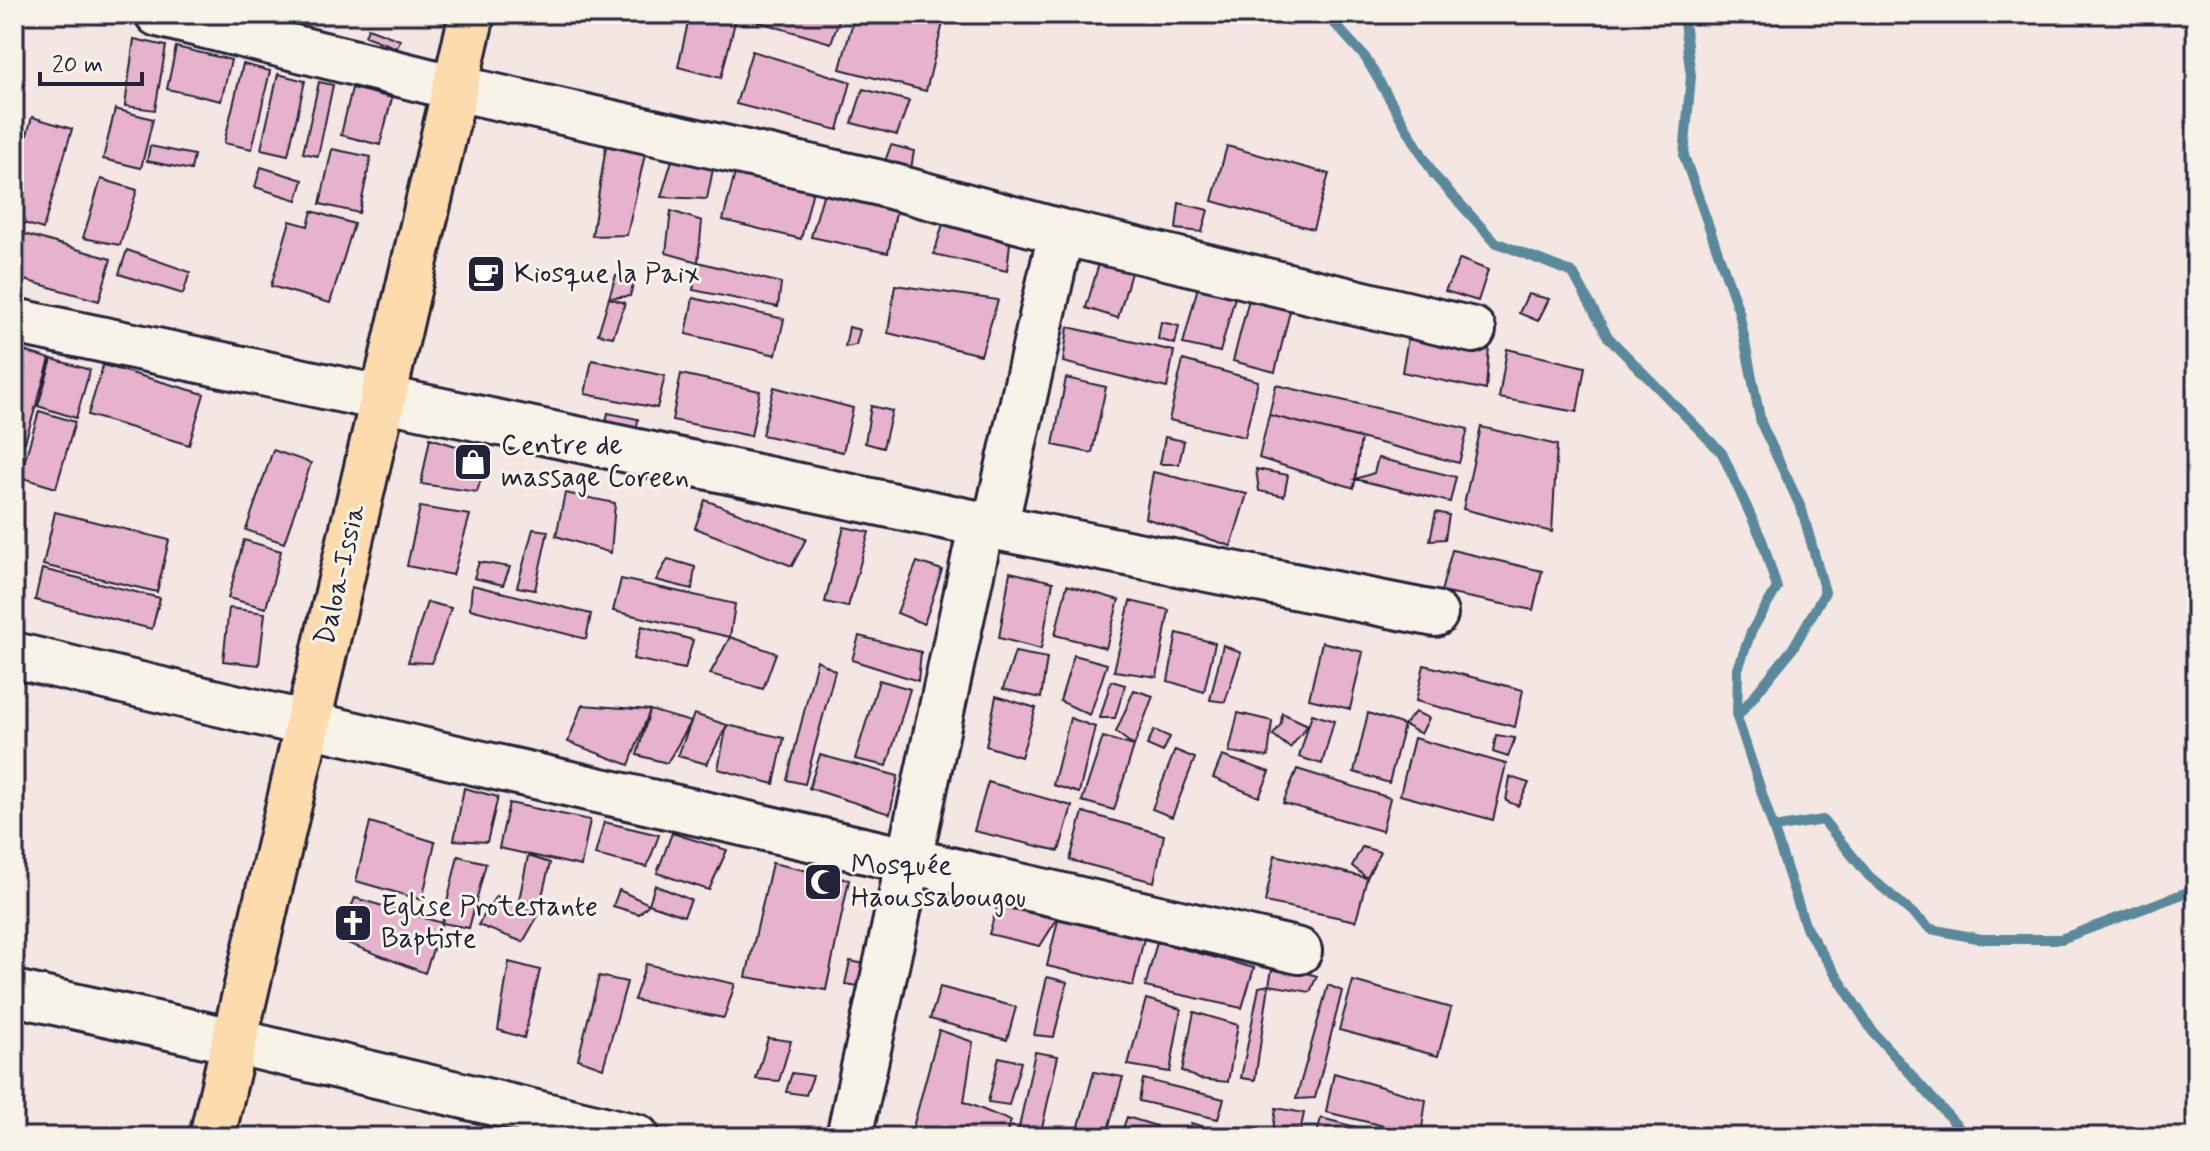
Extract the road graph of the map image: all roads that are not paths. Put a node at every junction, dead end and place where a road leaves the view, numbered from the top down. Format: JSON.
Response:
{"nodes":[{"id":1,"x":158,"y":14,"type":"edge"},
{"id":2,"x":472,"y":14,"type":"edge"},
{"id":3,"x":456,"y":88,"type":"junction"},
{"id":4,"x":1061,"y":232,"type":"junction"},
{"id":5,"x":14,"y":321,"type":"edge"},
{"id":6,"x":1473,"y":330,"type":"dead end"},
{"id":7,"x":381,"y":398,"type":"junction"},
{"id":8,"x":989,"y":525,"type":"junction"},
{"id":9,"x":1435,"y":614,"type":"dead end"},
{"id":10,"x":14,"y":655,"type":"edge"},
{"id":11,"x":308,"y":726,"type":"junction"},
{"id":12,"x":911,"y":858,"type":"junction"},
{"id":13,"x":1299,"y":951,"type":"dead end"},
{"id":14,"x":14,"y":993,"type":"edge"},
{"id":15,"x":233,"y":1041,"type":"junction"},
{"id":16,"x":212,"y":1137,"type":"edge"},
{"id":17,"x":637,"y":1137,"type":"edge"},
{"id":18,"x":849,"y":1137,"type":"edge"}],
"edges":[{"from":1,"to":3,"type":"street"},
{"from":2,"to":3,"type":"main road","name":"Daloa-Issia"},
{"from":3,"to":4,"type":"street"},
{"from":3,"to":7,"type":"main road","name":"Daloa-Issia"},
{"from":4,"to":6,"type":"street"},
{"from":4,"to":8,"type":"street"},
{"from":5,"to":7,"type":"street"},
{"from":7,"to":8,"type":"street"},
{"from":7,"to":11,"type":"main road","name":"Daloa-Issia"},
{"from":8,"to":9,"type":"street"},
{"from":8,"to":12,"type":"street"},
{"from":10,"to":11,"type":"street"},
{"from":11,"to":12,"type":"street"},
{"from":11,"to":15,"type":"main road","name":"Daloa-Issia"},
{"from":12,"to":13,"type":"street"},
{"from":12,"to":18,"type":"street"},
{"from":14,"to":15,"type":"street"},
{"from":15,"to":16,"type":"main road","name":"Daloa-Issia"},
{"from":15,"to":17,"type":"street"}]}
